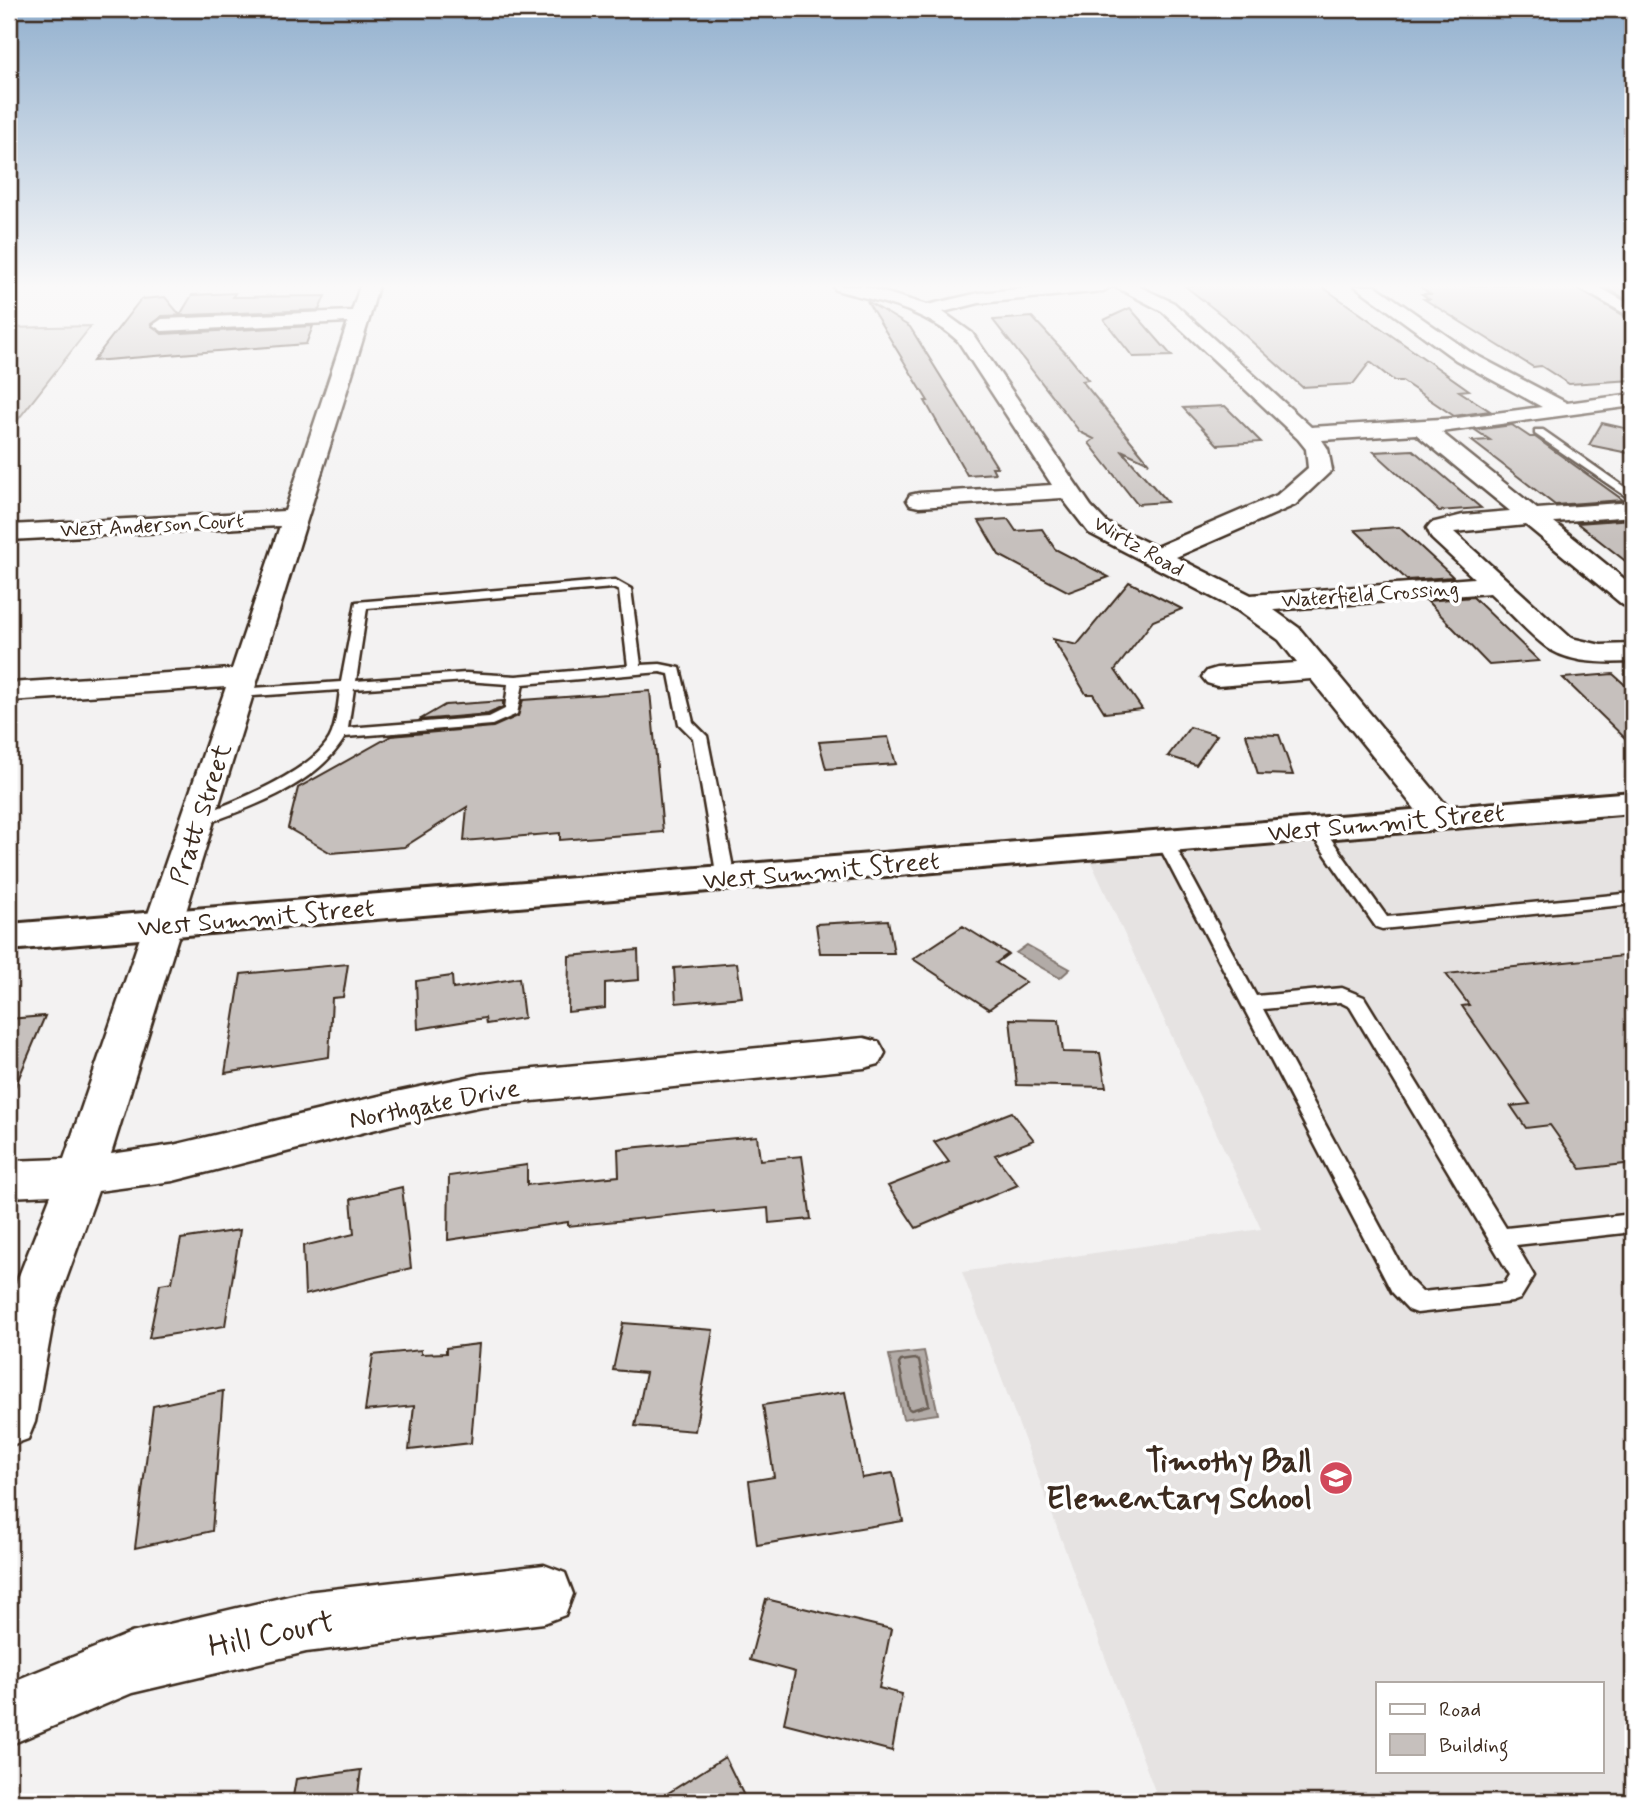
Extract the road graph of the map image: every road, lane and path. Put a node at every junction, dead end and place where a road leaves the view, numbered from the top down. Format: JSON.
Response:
{"nodes":[{"id":1,"x":343,"y":371,"type":"edge"},
{"id":2,"x":987,"y":371,"type":"edge"},
{"id":3,"x":1236,"y":371,"type":"edge"},
{"id":4,"x":1490,"y":371,"type":"edge"},
{"id":5,"x":1633,"y":400,"type":"edge"},
{"id":6,"x":1564,"y":410,"type":"junction"},
{"id":7,"x":1421,"y":427,"type":"junction"},
{"id":8,"x":1539,"y":432,"type":"dead end"},
{"id":9,"x":1306,"y":435,"type":"junction"},
{"id":10,"x":1067,"y":491,"type":"junction"},
{"id":11,"x":1633,"y":498,"type":"edge"},
{"id":12,"x":919,"y":500,"type":"dead end"},
{"id":13,"x":1633,"y":509,"type":"edge"},
{"id":14,"x":296,"y":518,"type":"junction"},
{"id":15,"x":1532,"y":518,"type":"junction"},
{"id":16,"x":9,"y":532,"type":"edge"},
{"id":17,"x":1155,"y":557,"type":"junction"},
{"id":18,"x":1494,"y":585,"type":"junction"},
{"id":19,"x":1633,"y":599,"type":"edge"},
{"id":20,"x":1247,"y":604,"type":"junction"},
{"id":21,"x":1633,"y":654,"type":"edge"},
{"id":22,"x":635,"y":670,"type":"junction"},
{"id":23,"x":1318,"y":670,"type":"junction"},
{"id":24,"x":1217,"y":677,"type":"dead end"},
{"id":25,"x":516,"y":680,"type":"junction"},
{"id":26,"x":242,"y":685,"type":"junction"},
{"id":27,"x":348,"y":685,"type":"junction"},
{"id":28,"x":9,"y":692,"type":"edge"},
{"id":29,"x":340,"y":733,"type":"junction"},
{"id":30,"x":1633,"y":802,"type":"edge"},
{"id":31,"x":1439,"y":817,"type":"junction"},
{"id":32,"x":196,"y":822,"type":"junction"},
{"id":33,"x":1315,"y":828,"type":"junction"},
{"id":34,"x":1166,"y":842,"type":"junction"},
{"id":35,"x":726,"y":878,"type":"junction"},
{"id":36,"x":1633,"y":899,"type":"edge"},
{"id":37,"x":165,"y":925,"type":"junction"},
{"id":38,"x":9,"y":937,"type":"edge"},
{"id":39,"x":1251,"y":1003,"type":"junction"},
{"id":40,"x":864,"y":1053,"type":"dead end"},
{"id":41,"x":80,"y":1175,"type":"junction"},
{"id":42,"x":9,"y":1178,"type":"edge"},
{"id":43,"x":1633,"y":1223,"type":"edge"},
{"id":44,"x":1500,"y":1238,"type":"junction"},
{"id":45,"x":9,"y":1422,"type":"edge"},
{"id":46,"x":544,"y":1594,"type":"dead end"},
{"id":47,"x":9,"y":1714,"type":"edge"}],
"edges":[{"from":1,"to":14,"type":"street","name":"Pratt Street"},
{"from":2,"to":10,"type":"street","name":"Wirtz Road"},
{"from":3,"to":9,"type":"street"},
{"from":4,"to":6,"type":"street"},
{"from":5,"to":6,"type":"street"},
{"from":6,"to":7,"type":"street"},
{"from":7,"to":9,"type":"street"},
{"from":7,"to":15,"type":"street"},
{"from":8,"to":11,"type":"lane"},
{"from":9,"to":17,"type":"street"},
{"from":10,"to":12,"type":"street"},
{"from":10,"to":17,"type":"street","name":"Wirtz Road"},
{"from":13,"to":15,"type":"street"},
{"from":14,"to":16,"type":"street","name":"West Anderson Court"},
{"from":14,"to":26,"type":"street","name":"Pratt Street"},
{"from":15,"to":18,"type":"street"},
{"from":15,"to":19,"type":"street"},
{"from":17,"to":20,"type":"street","name":"Wirtz Road"},
{"from":18,"to":20,"type":"street","name":"Waterfield Crossing"},
{"from":18,"to":21,"type":"street"},
{"from":20,"to":23,"type":"street","name":"Wirtz Road"},
{"from":22,"to":25,"type":"lane"},
{"from":22,"to":27,"type":"lane"},
{"from":22,"to":35,"type":"lane"},
{"from":23,"to":24,"type":"street"},
{"from":23,"to":31,"type":"street","name":"Wirtz Road"},
{"from":25,"to":27,"type":"lane"},
{"from":25,"to":29,"type":"lane"},
{"from":26,"to":27,"type":"lane"},
{"from":26,"to":28,"type":"street"},
{"from":26,"to":32,"type":"street","name":"Pratt Street"},
{"from":27,"to":29,"type":"lane"},
{"from":29,"to":32,"type":"lane"},
{"from":30,"to":31,"type":"street","name":"West Summit Street"},
{"from":31,"to":33,"type":"street","name":"West Summit Street"},
{"from":32,"to":37,"type":"street","name":"Pratt Street"},
{"from":33,"to":34,"type":"street","name":"West Summit Street"},
{"from":33,"to":36,"type":"lane"},
{"from":34,"to":35,"type":"street","name":"West Summit Street"},
{"from":34,"to":39,"type":"lane"},
{"from":35,"to":37,"type":"street","name":"West Summit Street"},
{"from":37,"to":38,"type":"street","name":"West Summit Street"},
{"from":37,"to":41,"type":"street","name":"Pratt Street"},
{"from":39,"to":44,"type":"lane"},
{"from":39,"to":44,"type":"lane"},
{"from":40,"to":41,"type":"street","name":"Northgate Drive"},
{"from":41,"to":42,"type":"street","name":"Northgate Drive"},
{"from":41,"to":45,"type":"street","name":"Pratt Street"},
{"from":43,"to":44,"type":"lane"},
{"from":46,"to":47,"type":"street","name":"Hill Court"}]}
